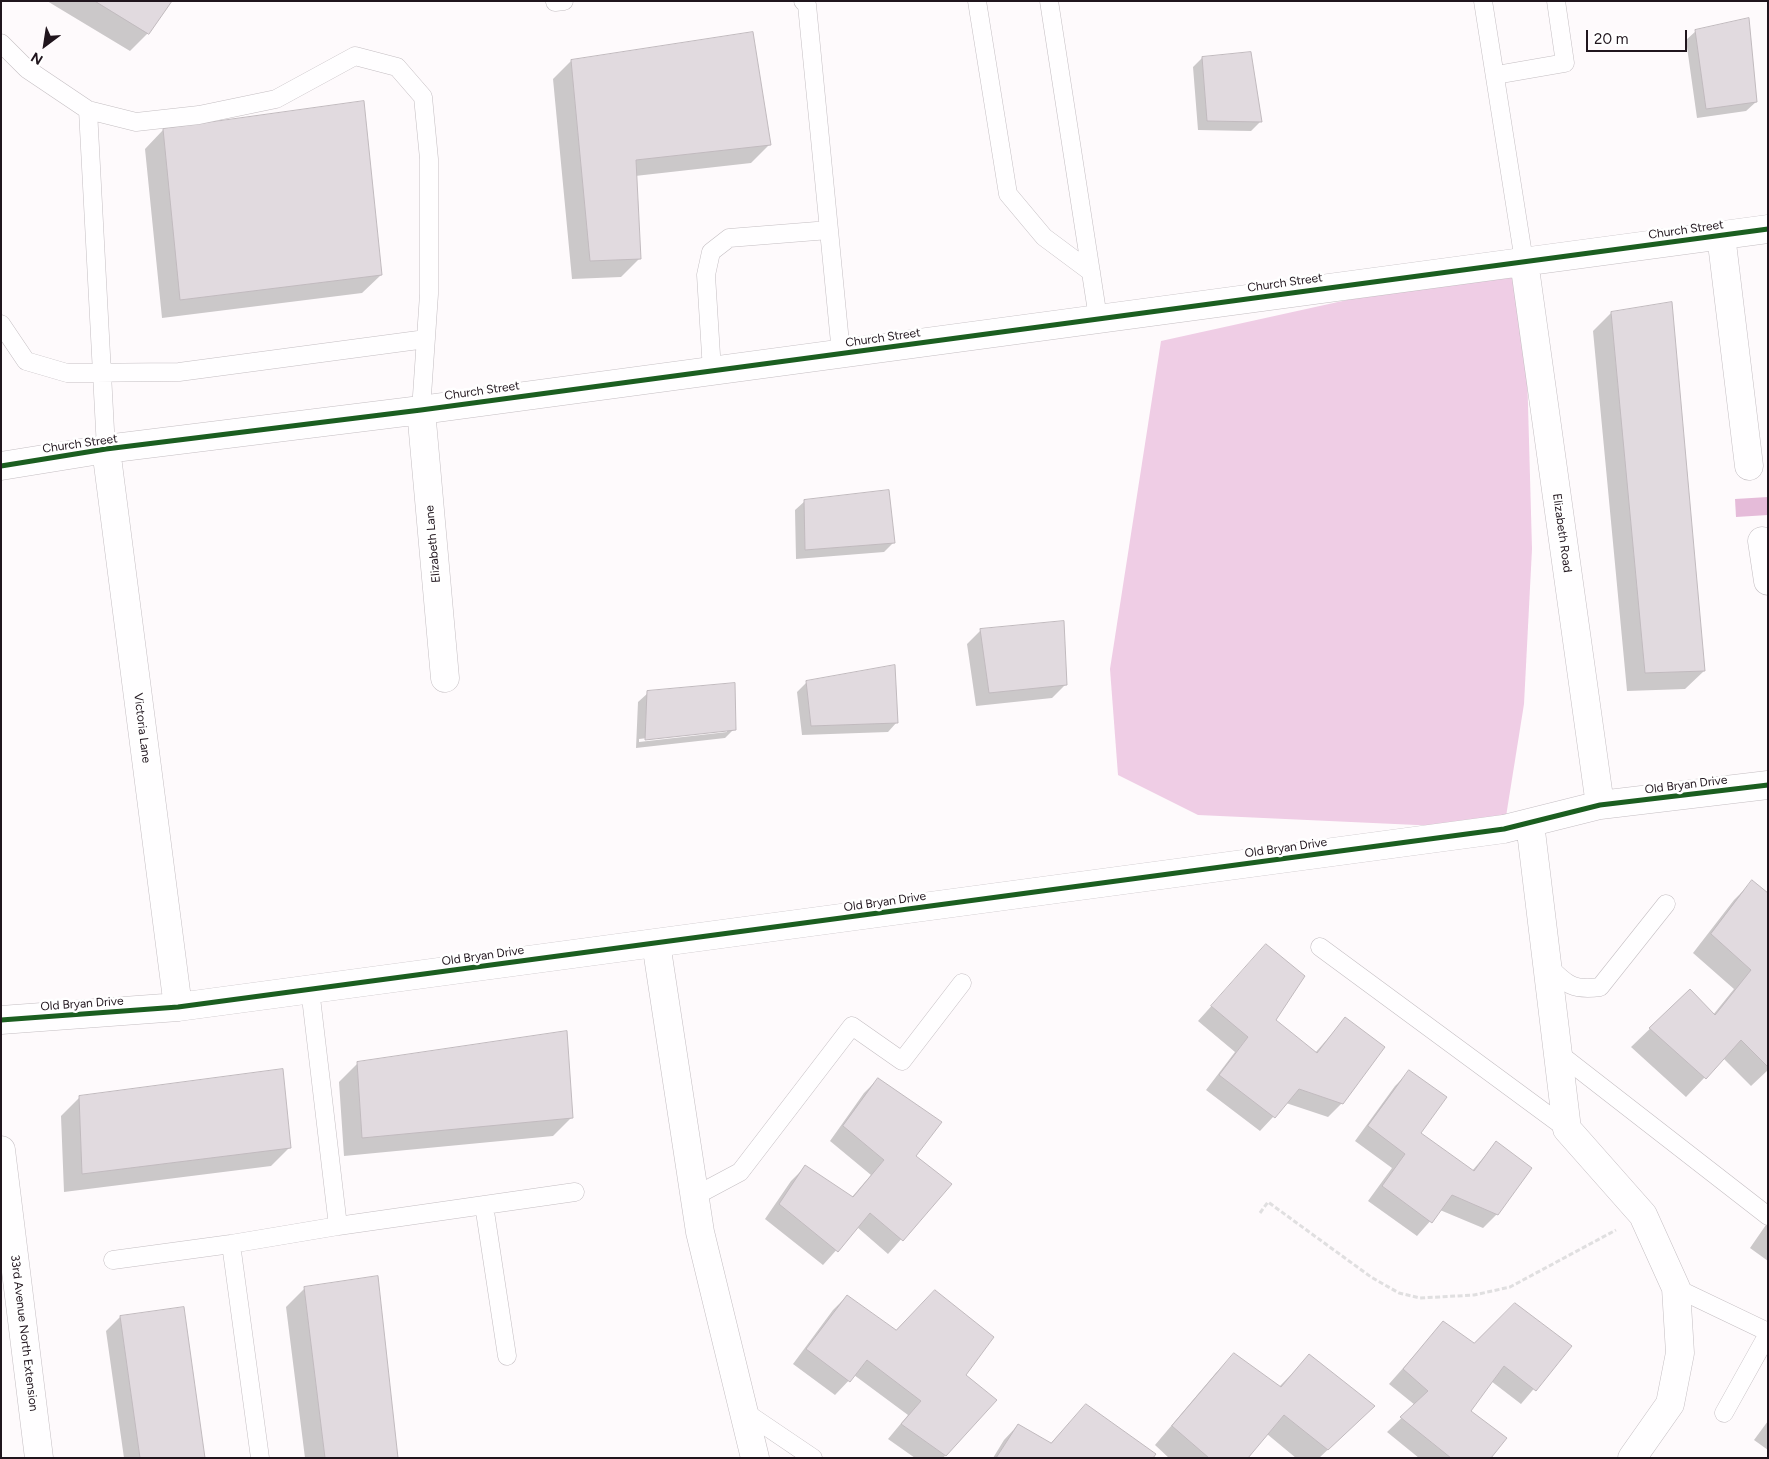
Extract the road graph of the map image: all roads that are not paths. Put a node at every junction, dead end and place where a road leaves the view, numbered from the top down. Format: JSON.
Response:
{"nodes":[{"id":1,"x":803,"y":1,"type":"edge"},
{"id":2,"x":977,"y":1,"type":"edge"},
{"id":3,"x":1049,"y":1,"type":"edge"},
{"id":4,"x":1483,"y":1,"type":"edge"},
{"id":5,"x":1556,"y":1,"type":"edge"},
{"id":6,"x":1,"y":43,"type":"edge"},
{"id":7,"x":1496,"y":75,"type":"junction"},
{"id":8,"x":88,"y":110,"type":"junction"},
{"id":9,"x":1768,"y":229,"type":"edge"},
{"id":10,"x":829,"y":230,"type":"junction"},
{"id":11,"x":1720,"y":235,"type":"junction"},
{"id":12,"x":1524,"y":261,"type":"junction"},
{"id":13,"x":1091,"y":272,"type":"junction"},
{"id":14,"x":1098,"y":318,"type":"junction"},
{"id":15,"x":1,"y":324,"type":"edge"},
{"id":16,"x":426,"y":339,"type":"junction"},
{"id":17,"x":841,"y":353,"type":"junction"},
{"id":18,"x":712,"y":371,"type":"junction"},
{"id":19,"x":102,"y":374,"type":"junction"},
{"id":20,"x":422,"y":410,"type":"junction"},
{"id":21,"x":106,"y":449,"type":"junction"},
{"id":22,"x":1,"y":466,"type":"edge"},
{"id":23,"x":1748,"y":466,"type":"dead end"},
{"id":24,"x":1762,"y":541,"type":"dead end"},
{"id":25,"x":1768,"y":581,"type":"edge"},
{"id":26,"x":445,"y":678,"type":"dead end"},
{"id":27,"x":1768,"y":785,"type":"edge"},
{"id":28,"x":1600,"y":805,"type":"junction"},
{"id":29,"x":1530,"y":823,"type":"junction"},
{"id":30,"x":1666,"y":904,"type":"dead end"},
{"id":31,"x":656,"y":942,"type":"junction"},
{"id":32,"x":1320,"y":947,"type":"dead end"},
{"id":33,"x":1547,"y":965,"type":"junction"},
{"id":34,"x":962,"y":983,"type":"dead end"},
{"id":35,"x":310,"y":989,"type":"junction"},
{"id":36,"x":178,"y":1007,"type":"junction"},
{"id":37,"x":1,"y":1020,"type":"edge"},
{"id":38,"x":1557,"y":1052,"type":"junction"},
{"id":39,"x":1567,"y":1129,"type":"junction"},
{"id":40,"x":1,"y":1150,"type":"edge"},
{"id":41,"x":575,"y":1192,"type":"dead end"},
{"id":42,"x":695,"y":1196,"type":"junction"},
{"id":43,"x":484,"y":1205,"type":"junction"},
{"id":44,"x":1768,"y":1216,"type":"edge"},
{"id":45,"x":338,"y":1226,"type":"junction"},
{"id":46,"x":231,"y":1244,"type":"junction"},
{"id":47,"x":113,"y":1260,"type":"dead end"},
{"id":48,"x":1676,"y":1288,"type":"junction"},
{"id":49,"x":1768,"y":1333,"type":"edge"},
{"id":50,"x":507,"y":1356,"type":"dead end"},
{"id":51,"x":745,"y":1412,"type":"junction"},
{"id":52,"x":1724,"y":1413,"type":"dead end"},
{"id":53,"x":39,"y":1458,"type":"edge"},
{"id":54,"x":260,"y":1458,"type":"edge"},
{"id":55,"x":755,"y":1458,"type":"edge"},
{"id":56,"x":813,"y":1458,"type":"edge"},
{"id":57,"x":1632,"y":1458,"type":"edge"}],
"edges":[{"from":1,"to":10,"type":"lane"},
{"from":2,"to":13,"type":"lane"},
{"from":3,"to":13,"type":"lane"},
{"from":4,"to":7,"type":"lane"},
{"from":5,"to":7,"type":"lane"},
{"from":6,"to":8,"type":"lane"},
{"from":7,"to":12,"type":"lane"},
{"from":8,"to":16,"type":"lane"},
{"from":8,"to":19,"type":"lane"},
{"from":9,"to":11,"type":"street","name":"Church Street"},
{"from":10,"to":17,"type":"lane"},
{"from":10,"to":18,"type":"lane"},
{"from":11,"to":12,"type":"street","name":"Church Street"},
{"from":11,"to":23,"type":"street"},
{"from":12,"to":14,"type":"street","name":"Church Street"},
{"from":12,"to":28,"type":"street","name":"Elizabeth Road"},
{"from":13,"to":14,"type":"lane"},
{"from":14,"to":17,"type":"street","name":"Church Street"},
{"from":15,"to":19,"type":"lane"},
{"from":16,"to":19,"type":"lane"},
{"from":16,"to":20,"type":"lane"},
{"from":17,"to":18,"type":"street","name":"Church Street"},
{"from":18,"to":20,"type":"street","name":"Church Street"},
{"from":19,"to":21,"type":"lane"},
{"from":20,"to":21,"type":"street","name":"Church Street"},
{"from":20,"to":26,"type":"street","name":"Elizabeth Lane"},
{"from":21,"to":22,"type":"street","name":"Church Street"},
{"from":21,"to":36,"type":"street","name":"Victoria Lane"},
{"from":24,"to":25,"type":"street"},
{"from":27,"to":28,"type":"street","name":"Old Bryan Drive"},
{"from":28,"to":29,"type":"street","name":"Old Bryan Drive"},
{"from":29,"to":31,"type":"street","name":"Old Bryan Drive"},
{"from":29,"to":33,"type":"street"},
{"from":30,"to":33,"type":"lane"},
{"from":31,"to":35,"type":"street","name":"Old Bryan Drive"},
{"from":31,"to":42,"type":"street"},
{"from":32,"to":39,"type":"lane"},
{"from":33,"to":38,"type":"street"},
{"from":34,"to":42,"type":"lane"},
{"from":35,"to":36,"type":"street","name":"Old Bryan Drive"},
{"from":35,"to":45,"type":"lane"},
{"from":36,"to":37,"type":"street","name":"Old Bryan Drive"},
{"from":38,"to":39,"type":"street"},
{"from":38,"to":44,"type":"lane"},
{"from":39,"to":48,"type":"street"},
{"from":40,"to":53,"type":"street","name":"33rd Avenue North Extension"},
{"from":41,"to":43,"type":"lane"},
{"from":42,"to":51,"type":"street"},
{"from":43,"to":45,"type":"lane"},
{"from":43,"to":50,"type":"lane"},
{"from":45,"to":46,"type":"lane"},
{"from":46,"to":47,"type":"lane"},
{"from":46,"to":54,"type":"lane"},
{"from":48,"to":49,"type":"lane"},
{"from":48,"to":57,"type":"street"},
{"from":49,"to":52,"type":"lane"},
{"from":51,"to":55,"type":"street"},
{"from":51,"to":56,"type":"lane"}]}
